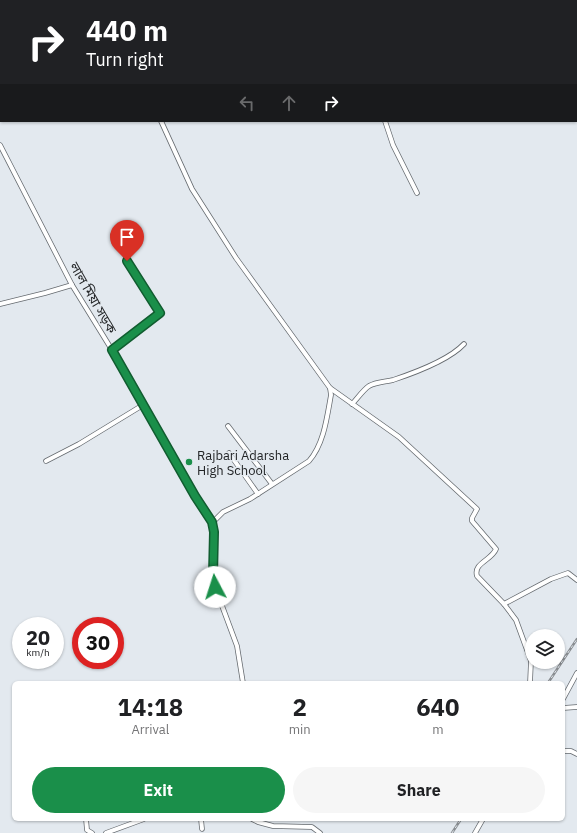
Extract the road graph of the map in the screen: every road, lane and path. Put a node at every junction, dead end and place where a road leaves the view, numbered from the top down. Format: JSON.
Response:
{"nodes":[{"id":1,"x":161,"y":122,"type":"edge"},
{"id":2,"x":385,"y":122,"type":"edge"},
{"id":3,"x":0,"y":145,"type":"edge"},
{"id":4,"x":417,"y":193,"type":"dead end"},
{"id":5,"x":113,"y":235,"type":"dead end"},
{"id":6,"x":72,"y":284,"type":"junction"},
{"id":7,"x":0,"y":304,"type":"edge"},
{"id":8,"x":464,"y":344,"type":"dead end"},
{"id":9,"x":112,"y":350,"type":"junction"},
{"id":10,"x":330,"y":388,"type":"junction"},
{"id":11,"x":352,"y":404,"type":"junction"},
{"id":12,"x":142,"y":405,"type":"junction"},
{"id":13,"x":228,"y":426,"type":"dead end"},
{"id":14,"x":229,"y":453,"type":"dead end"},
{"id":15,"x":46,"y":461,"type":"dead end"},
{"id":16,"x":272,"y":484,"type":"junction"},
{"id":17,"x":258,"y":494,"type":"junction"},
{"id":18,"x":212,"y":522,"type":"junction"},
{"id":19,"x":577,"y":580,"type":"edge"},
{"id":20,"x":504,"y":604,"type":"junction"},
{"id":21,"x":577,"y":673,"type":"edge"},
{"id":22,"x":243,"y":681,"type":"edge"},
{"id":23,"x":530,"y":681,"type":"edge"},
{"id":24,"x":565,"y":695,"type":"edge"},
{"id":25,"x":577,"y":707,"type":"edge"},
{"id":26,"x":565,"y":708,"type":"edge"},
{"id":27,"x":565,"y":751,"type":"edge"},
{"id":28,"x":577,"y":754,"type":"edge"},
{"id":29,"x":86,"y":821,"type":"edge"},
{"id":30,"x":139,"y":821,"type":"edge"},
{"id":31,"x":201,"y":821,"type":"edge"},
{"id":32,"x":256,"y":821,"type":"edge"},
{"id":33,"x":482,"y":821,"type":"edge"},
{"id":34,"x":202,"y":829,"type":"dead end"},
{"id":35,"x":92,"y":833,"type":"edge"},
{"id":36,"x":106,"y":833,"type":"edge"},
{"id":37,"x":320,"y":833,"type":"edge"},
{"id":38,"x":475,"y":833,"type":"edge"}],
"edges":[{"from":1,"to":10,"type":"street"},
{"from":2,"to":4,"type":"street"},
{"from":3,"to":6,"type":"street","name":"লাল মিয়া সড়ক"},
{"from":5,"to":9,"type":"street"},
{"from":6,"to":7,"type":"street"},
{"from":6,"to":9,"type":"street","name":"লাল মিয়া সড়ক"},
{"from":8,"to":11,"type":"street"},
{"from":9,"to":12,"type":"street","name":"লাল মিয়া সড়ক"},
{"from":10,"to":11,"type":"street"},
{"from":10,"to":16,"type":"street"},
{"from":11,"to":20,"type":"street"},
{"from":12,"to":15,"type":"street"},
{"from":12,"to":18,"type":"street","name":"লাল মিয়া সড়ক"},
{"from":13,"to":16,"type":"street"},
{"from":14,"to":17,"type":"street"},
{"from":16,"to":17,"type":"street"},
{"from":17,"to":18,"type":"street"},
{"from":18,"to":22,"type":"street","name":"লাল মিয়া সড়ক"},
{"from":19,"to":20,"type":"street"},
{"from":20,"to":23,"type":"street"},
{"from":21,"to":24,"type":"street"},
{"from":25,"to":26,"type":"street"},
{"from":27,"to":28,"type":"street"},
{"from":29,"to":35,"type":"street"},
{"from":30,"to":36,"type":"street"},
{"from":31,"to":34,"type":"street"},
{"from":32,"to":37,"type":"street"},
{"from":33,"to":38,"type":"street"}]}
